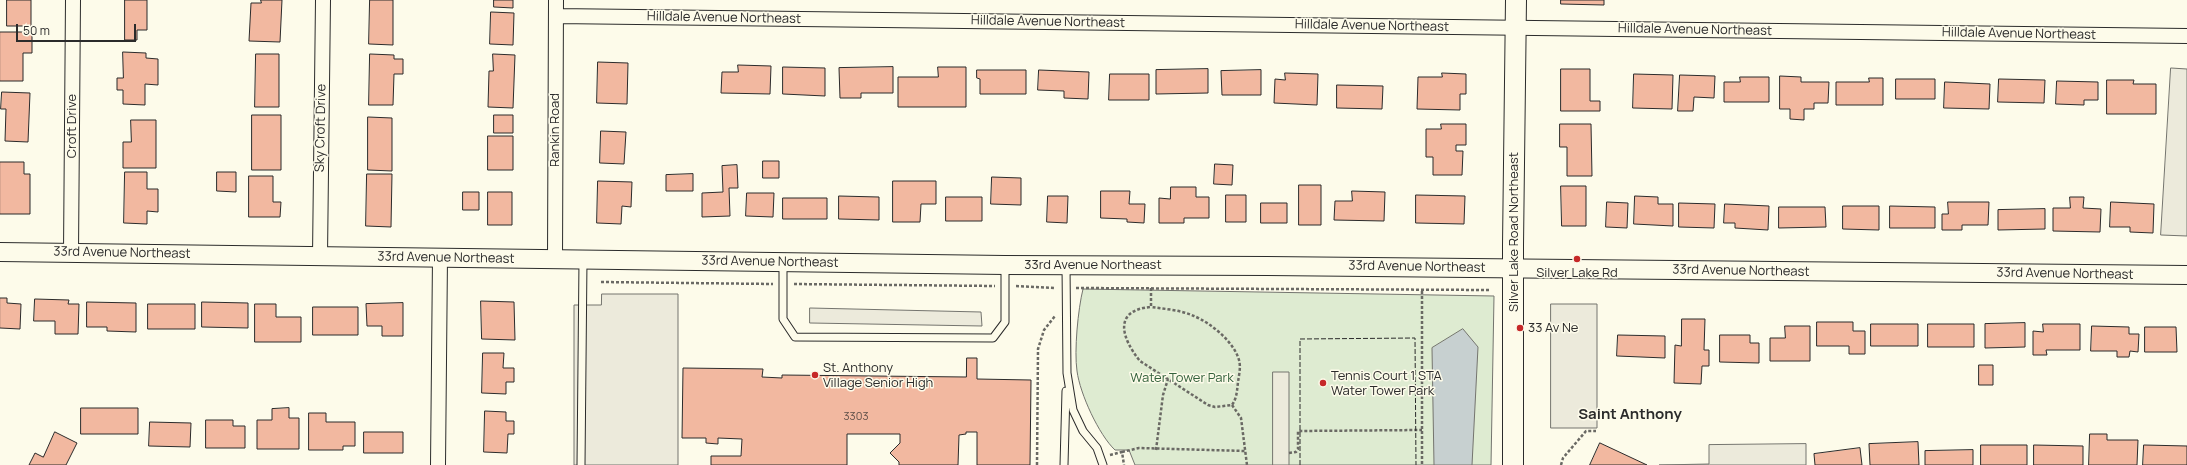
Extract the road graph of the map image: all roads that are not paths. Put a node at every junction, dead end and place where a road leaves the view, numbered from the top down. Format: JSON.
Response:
{"nodes":[{"id":1,"x":73,"y":0,"type":"edge"},
{"id":2,"x":323,"y":0,"type":"edge"},
{"id":3,"x":556,"y":0,"type":"edge"},
{"id":4,"x":1516,"y":0,"type":"edge"},
{"id":5,"x":556,"y":16,"type":"junction"},
{"id":6,"x":1516,"y":28,"type":"junction"},
{"id":7,"x":2187,"y":36,"type":"edge"},
{"id":8,"x":0,"y":252,"type":"edge"},
{"id":9,"x":71,"y":252,"type":"junction"},
{"id":10,"x":320,"y":256,"type":"junction"},
{"id":11,"x":440,"y":257,"type":"junction"},
{"id":12,"x":555,"y":260,"type":"junction"},
{"id":13,"x":583,"y":260,"type":"junction"},
{"id":14,"x":783,"y":262,"type":"junction"},
{"id":15,"x":1066,"y":265,"type":"junction"},
{"id":16,"x":1005,"y":266,"type":"junction"},
{"id":17,"x":1513,"y":268,"type":"junction"},
{"id":18,"x":2187,"y":275,"type":"edge"},
{"id":19,"x":1067,"y":373,"type":"junction"},
{"id":20,"x":438,"y":465,"type":"edge"},
{"id":21,"x":581,"y":465,"type":"edge"},
{"id":22,"x":1064,"y":465,"type":"edge"},
{"id":23,"x":1103,"y":465,"type":"edge"},
{"id":24,"x":1513,"y":465,"type":"edge"}],
"edges":[{"from":1,"to":9,"type":"street","name":"Croft Drive"},
{"from":2,"to":10,"type":"street","name":"Sky Croft Drive"},
{"from":3,"to":5,"type":"street","name":"Rankin Road"},
{"from":4,"to":6,"type":"main road","name":"Silver Lake Road Northeast"},
{"from":5,"to":6,"type":"street","name":"Hilldale Avenue Northeast"},
{"from":5,"to":12,"type":"street","name":"Rankin Road"},
{"from":6,"to":7,"type":"street","name":"Hilldale Avenue Northeast"},
{"from":6,"to":17,"type":"main road","name":"Silver Lake Road Northeast"},
{"from":8,"to":9,"type":"street","name":"33rd Avenue Northeast"},
{"from":9,"to":10,"type":"street","name":"33rd Avenue Northeast"},
{"from":10,"to":11,"type":"street","name":"33rd Avenue Northeast"},
{"from":11,"to":12,"type":"street","name":"33rd Avenue Northeast"},
{"from":11,"to":20,"type":"street"},
{"from":12,"to":13,"type":"street","name":"33rd Avenue Northeast"},
{"from":13,"to":14,"type":"street","name":"33rd Avenue Northeast"},
{"from":13,"to":21,"type":"lane"},
{"from":14,"to":16,"type":"street","name":"33rd Avenue Northeast"},
{"from":14,"to":16,"type":"lane"},
{"from":15,"to":16,"type":"street","name":"33rd Avenue Northeast"},
{"from":15,"to":17,"type":"street","name":"33rd Avenue Northeast"},
{"from":15,"to":19,"type":"lane"},
{"from":17,"to":18,"type":"street","name":"33rd Avenue Northeast"},
{"from":17,"to":24,"type":"main road","name":"Silver Lake Road Northeast"},
{"from":19,"to":22,"type":"lane"},
{"from":19,"to":23,"type":"lane"}]}
